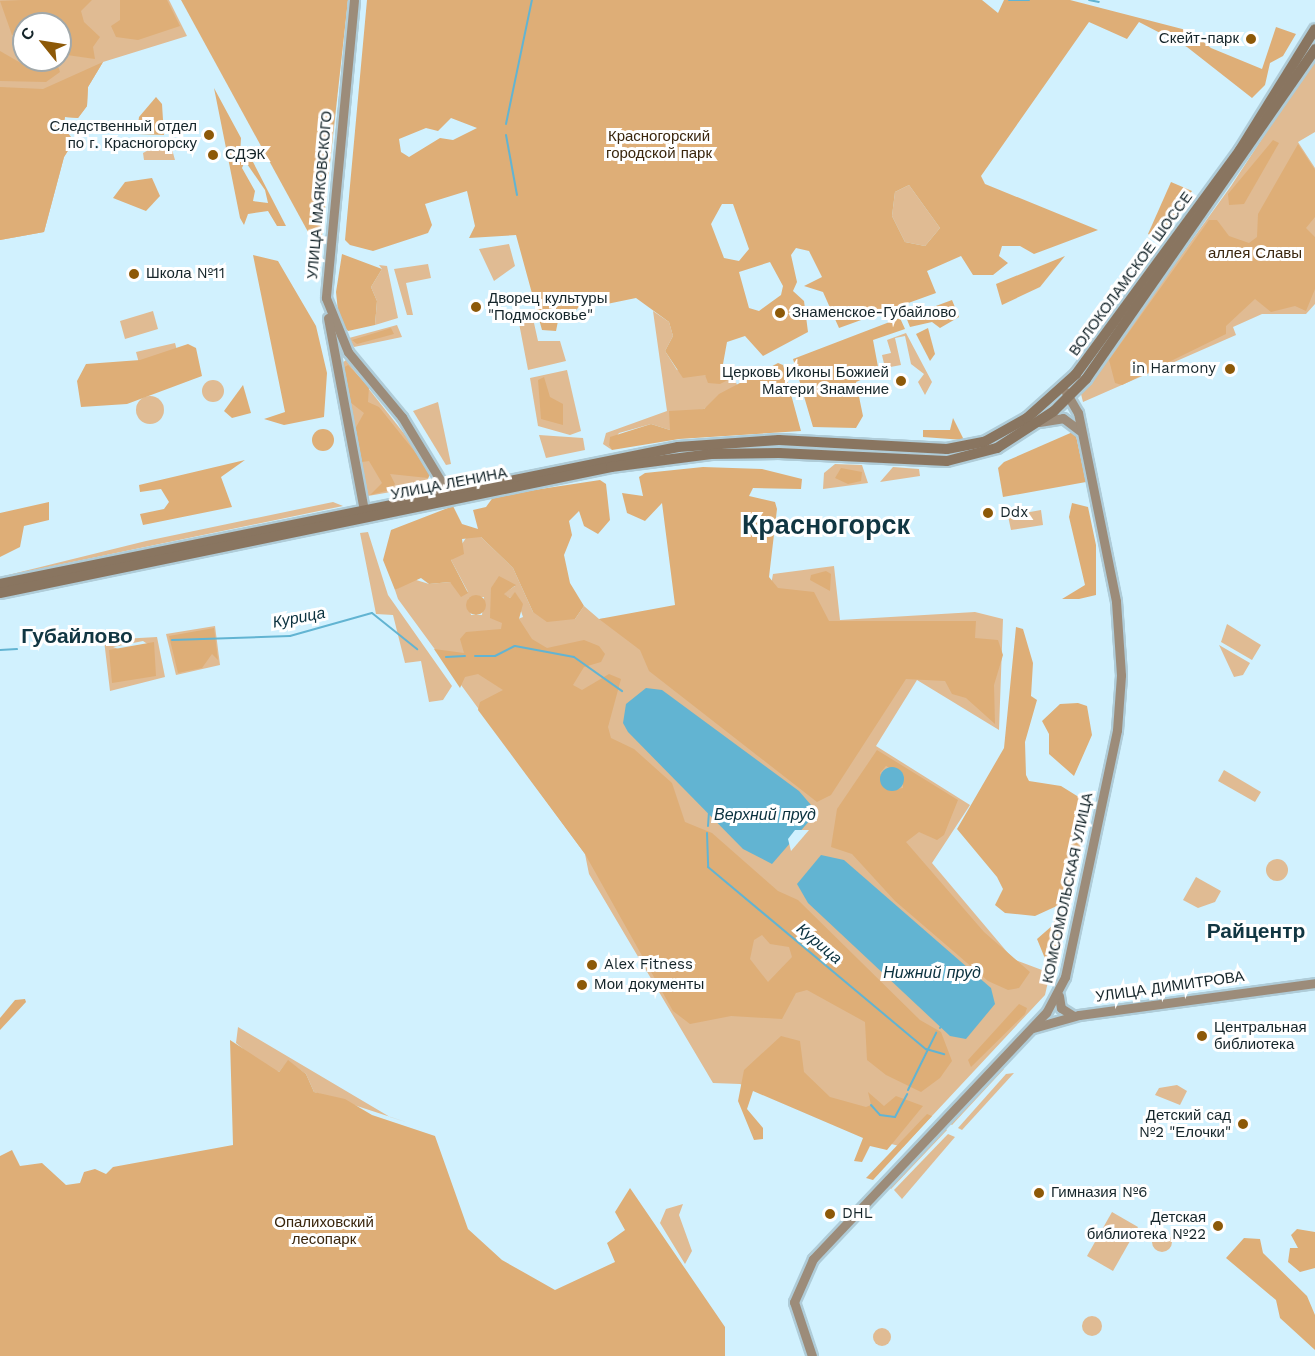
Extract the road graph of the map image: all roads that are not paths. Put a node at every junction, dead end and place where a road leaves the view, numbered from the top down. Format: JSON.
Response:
{"nodes":[{"id":1,"x":354,"y":0,"type":"edge"},
{"id":2,"x":1313,"y":35,"type":"edge"},
{"id":3,"x":1315,"y":49,"type":"edge"},
{"id":4,"x":326,"y":298,"type":"junction"},
{"id":5,"x":353,"y":358,"type":"junction"},
{"id":6,"x":335,"y":365,"type":"junction"},
{"id":7,"x":1067,"y":393,"type":"junction"},
{"id":8,"x":1037,"y":423,"type":"junction"},
{"id":9,"x":1082,"y":433,"type":"junction"},
{"id":10,"x":907,"y":447,"type":"joint"},
{"id":11,"x":910,"y":460,"type":"joint"},
{"id":12,"x":451,"y":494,"type":"junction"},
{"id":13,"x":364,"y":512,"type":"junction"},
{"id":14,"x":0,"y":584,"type":"edge"},
{"id":15,"x":0,"y":593,"type":"edge"},
{"id":16,"x":1315,"y":983,"type":"edge"},
{"id":17,"x":1059,"y":996,"type":"junction"},
{"id":18,"x":1074,"y":1016,"type":"junction"},
{"id":19,"x":1031,"y":1029,"type":"junction"},
{"id":20,"x":812,"y":1356,"type":"edge"}],
"edges":[{"from":1,"to":4,"type":"street","name":"УЛИЦА МАЯКОВСКОГО"},
{"from":2,"to":7,"type":"main road","name":"ВОЛОКОЛАМСКОЕ ШОССЕ"},
{"from":3,"to":7,"type":"main road","name":"ВОЛОКОЛАМСКОЕ ШОССЕ"},
{"from":4,"to":5,"type":"street","name":"УЛИЦА МАЯКОВСКОГО"},
{"from":4,"to":6,"type":"street"},
{"from":5,"to":6,"type":"street"},
{"from":5,"to":12,"type":"street","name":"УЛИЦА МАЯКОВСКОГО"},
{"from":6,"to":13,"type":"street"},
{"from":7,"to":8,"type":"main road","name":"ВОЛОКОЛАМСКОЕ ШОССЕ"},
{"from":7,"to":9,"type":"street","name":"КОМСОМОЛЬСКАЯ УЛИЦА"},
{"from":7,"to":10,"type":"main road","name":"ВОЛОКОЛАМСКОЕ ШОССЕ"},
{"from":8,"to":9,"type":"street"},
{"from":8,"to":11,"type":"main road","name":"ВОЛОКОЛАМСКОЕ ШОССЕ"},
{"from":9,"to":17,"type":"street","name":"КОМСОМОЛЬСКАЯ УЛИЦА"},
{"from":10,"to":12,"type":"main road","name":"УЛИЦА ЛЕНИНА"},
{"from":11,"to":12,"type":"main road","name":"УЛИЦА ЛЕНИНА"},
{"from":12,"to":13,"type":"main road","name":"УЛИЦА ЛЕНИНА"},
{"from":13,"to":14,"type":"main road","name":"УЛИЦА ЛЕНИНА"},
{"from":13,"to":15,"type":"main road","name":"УЛИЦА ЛЕНИНА"},
{"from":16,"to":18,"type":"street","name":"УЛИЦА ДИМИТРОВА"},
{"from":17,"to":18,"type":"street"},
{"from":17,"to":19,"type":"street","name":"КОМСОМОЛЬСКАЯ УЛИЦА"},
{"from":18,"to":19,"type":"street","name":"УЛИЦА ДИМИТРОВА"},
{"from":19,"to":20,"type":"street","name":"КОМСОМОЛЬСКАЯ УЛИЦА"}]}
